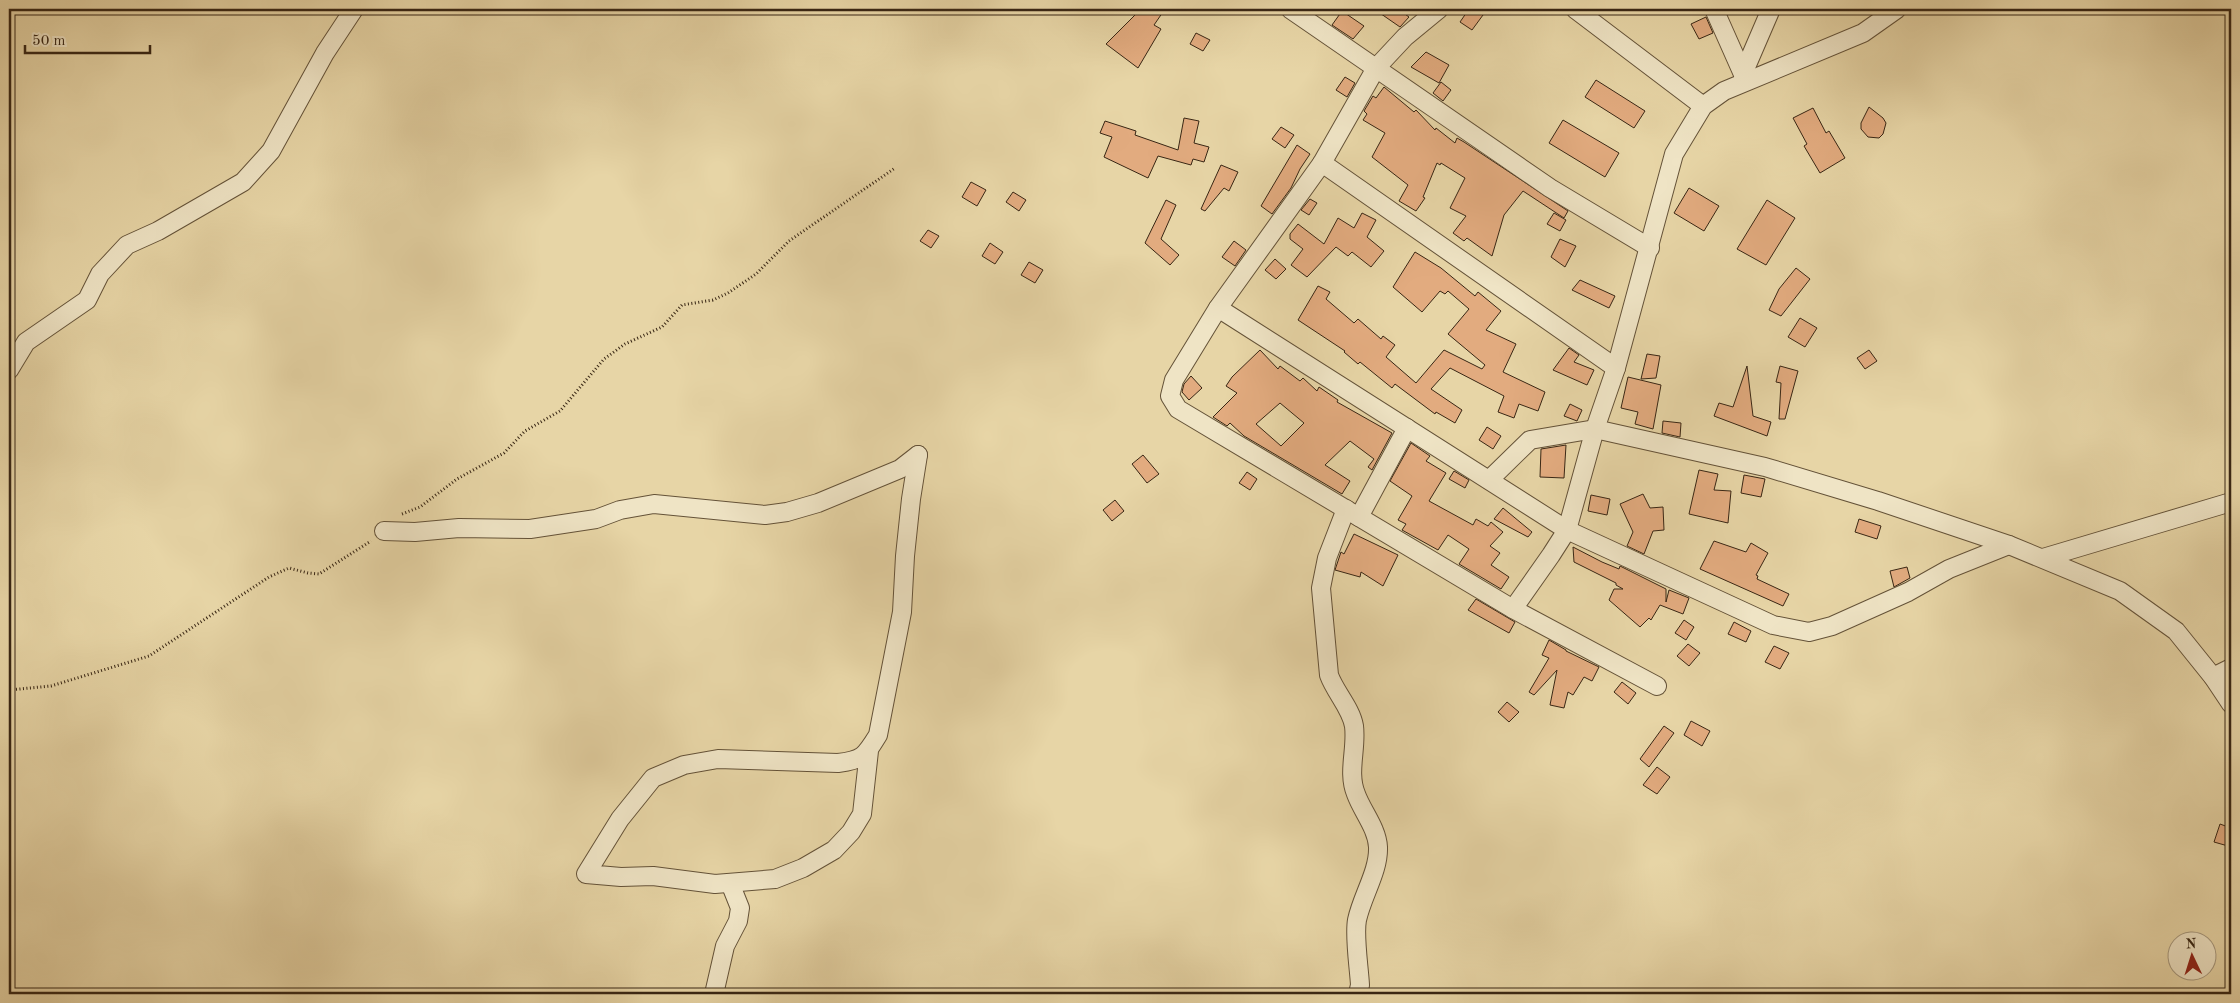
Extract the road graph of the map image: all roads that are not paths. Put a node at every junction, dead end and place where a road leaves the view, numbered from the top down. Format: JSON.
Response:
{"nodes":[{"id":1,"x":354,"y":9,"type":"edge"},
{"id":2,"x":1290,"y":9,"type":"edge"},
{"id":3,"x":1439,"y":9,"type":"edge"},
{"id":4,"x":1575,"y":9,"type":"edge"},
{"id":5,"x":1714,"y":9,"type":"edge"},
{"id":6,"x":1771,"y":9,"type":"edge"},
{"id":7,"x":1897,"y":9,"type":"edge"},
{"id":8,"x":1376,"y":68,"type":"junction"},
{"id":9,"x":1745,"y":78,"type":"junction"},
{"id":10,"x":1703,"y":106,"type":"junction"},
{"id":11,"x":1322,"y":163,"type":"junction"},
{"id":12,"x":1650,"y":248,"type":"junction"},
{"id":13,"x":1218,"y":308,"type":"junction"},
{"id":14,"x":1616,"y":368,"type":"junction"},
{"id":15,"x":9,"y":370,"type":"edge"},
{"id":16,"x":1407,"y":428,"type":"junction"},
{"id":17,"x":1595,"y":429,"type":"junction"},
{"id":18,"x":1489,"y":480,"type":"junction"},
{"id":19,"x":2231,"y":502,"type":"edge"},
{"id":20,"x":1353,"y":513,"type":"junction"},
{"id":21,"x":1567,"y":530,"type":"junction"},
{"id":22,"x":384,"y":531,"type":"road end"},
{"id":23,"x":2010,"y":545,"type":"junction"},
{"id":24,"x":2043,"y":558,"type":"junction"},
{"id":25,"x":1513,"y":609,"type":"junction"},
{"id":26,"x":2231,"y":668,"type":"edge"},
{"id":27,"x":2214,"y":677,"type":"junction"},
{"id":28,"x":1657,"y":686,"type":"dead end"},
{"id":29,"x":2231,"y":704,"type":"edge"},
{"id":30,"x":869,"y":751,"type":"junction"},
{"id":31,"x":730,"y":883,"type":"junction"},
{"id":32,"x":714,"y":994,"type":"edge"},
{"id":33,"x":1358,"y":994,"type":"edge"}],
"edges":[{"from":1,"to":15,"type":"street"},
{"from":2,"to":8,"type":"street"},
{"from":3,"to":8,"type":"street"},
{"from":4,"to":10,"type":"street"},
{"from":5,"to":9,"type":"street"},
{"from":6,"to":9,"type":"street"},
{"from":7,"to":9,"type":"street"},
{"from":8,"to":11,"type":"street"},
{"from":8,"to":12,"type":"street"},
{"from":9,"to":10,"type":"street"},
{"from":10,"to":12,"type":"street"},
{"from":11,"to":13,"type":"street"},
{"from":11,"to":14,"type":"street"},
{"from":12,"to":14,"type":"street"},
{"from":13,"to":16,"type":"street"},
{"from":13,"to":20,"type":"street"},
{"from":14,"to":17,"type":"street"},
{"from":16,"to":18,"type":"street"},
{"from":16,"to":20,"type":"street"},
{"from":17,"to":18,"type":"street"},
{"from":17,"to":21,"type":"street"},
{"from":17,"to":23,"type":"street"},
{"from":18,"to":21,"type":"street"},
{"from":19,"to":24,"type":"street"},
{"from":20,"to":25,"type":"street"},
{"from":20,"to":33,"type":"street"},
{"from":21,"to":23,"type":"street"},
{"from":21,"to":25,"type":"street"},
{"from":22,"to":30,"type":"street"},
{"from":23,"to":24,"type":"street"},
{"from":24,"to":27,"type":"street"},
{"from":25,"to":28,"type":"street"},
{"from":26,"to":27,"type":"street"},
{"from":27,"to":29,"type":"street"},
{"from":30,"to":31,"type":"street"},
{"from":30,"to":31,"type":"street"},
{"from":31,"to":32,"type":"street"}]}
